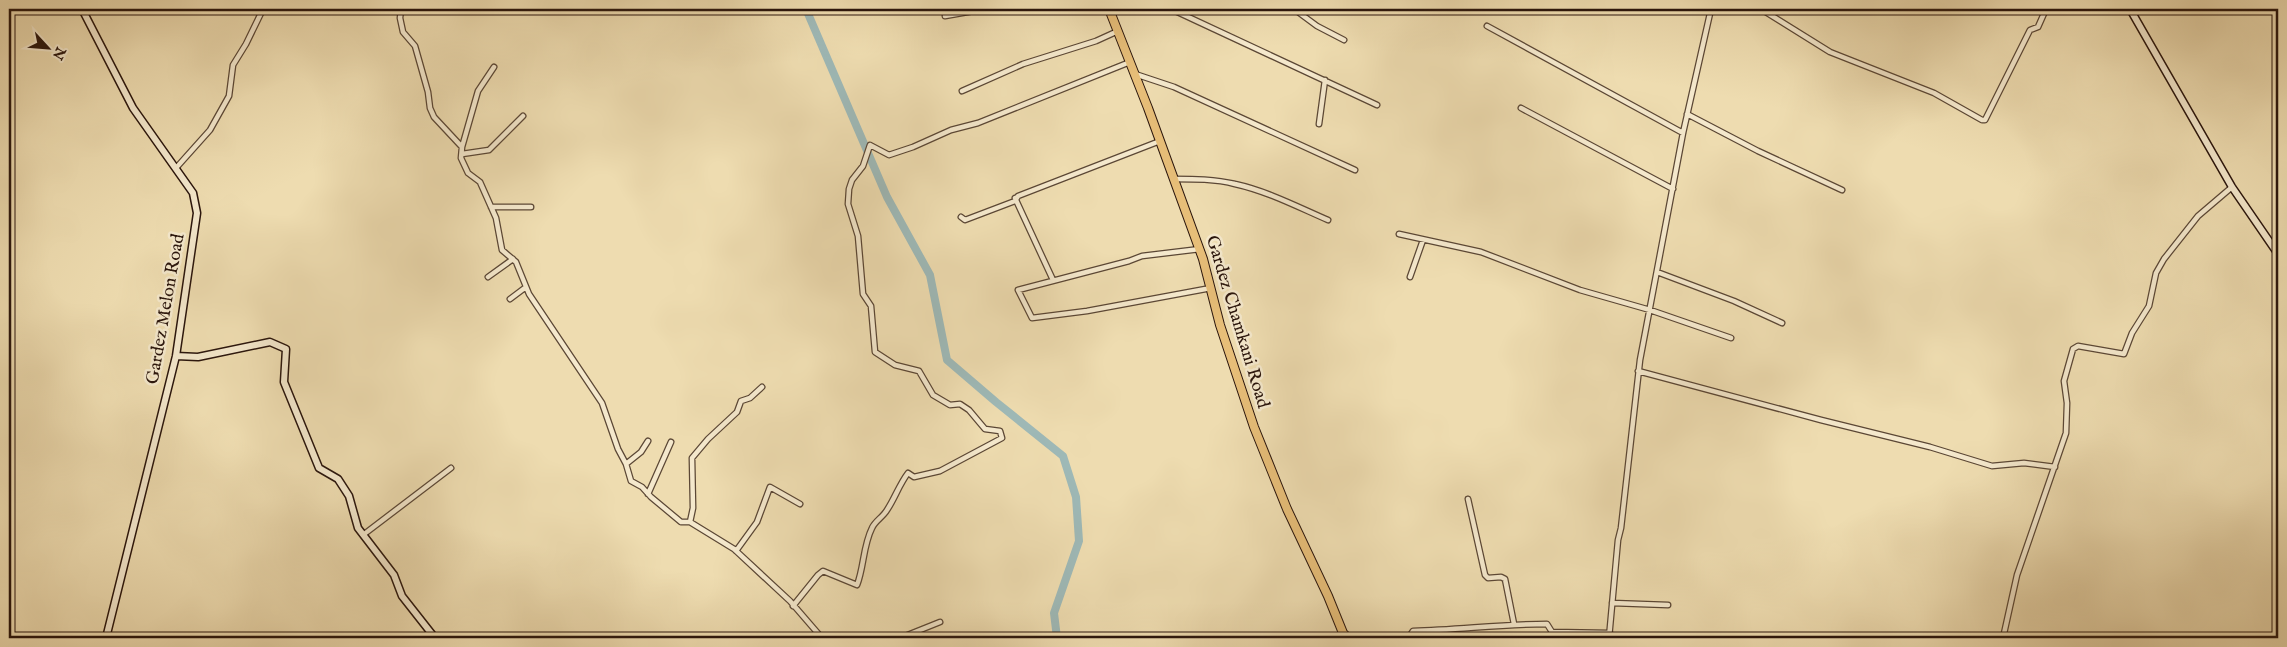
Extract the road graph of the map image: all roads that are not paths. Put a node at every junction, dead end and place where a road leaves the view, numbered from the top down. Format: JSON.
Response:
{"nodes":[{"id":1,"x":82,"y":9,"type":"edge"},
{"id":2,"x":263,"y":9,"type":"edge"},
{"id":3,"x":401,"y":9,"type":"edge"},
{"id":4,"x":985,"y":9,"type":"edge"},
{"id":5,"x":1109,"y":9,"type":"edge"},
{"id":6,"x":1171,"y":9,"type":"edge"},
{"id":7,"x":1294,"y":9,"type":"edge"},
{"id":8,"x":1711,"y":9,"type":"edge"},
{"id":9,"x":1761,"y":9,"type":"edge"},
{"id":10,"x":2046,"y":9,"type":"edge"},
{"id":11,"x":2130,"y":9,"type":"edge"},
{"id":12,"x":1300,"y":10,"type":"edge"},
{"id":13,"x":944,"y":16,"type":"dead end"},
{"id":14,"x":1487,"y":26,"type":"dead end"},
{"id":15,"x":1118,"y":31,"type":"junction"},
{"id":16,"x":1344,"y":40,"type":"dead end"},
{"id":17,"x":1130,"y":62,"type":"junction"},
{"id":18,"x":494,"y":67,"type":"dead end"},
{"id":19,"x":1134,"y":73,"type":"junction"},
{"id":20,"x":1325,"y":80,"type":"junction"},
{"id":21,"x":962,"y":91,"type":"dead end"},
{"id":22,"x":1377,"y":105,"type":"dead end"},
{"id":23,"x":1521,"y":108,"type":"dead end"},
{"id":24,"x":1688,"y":114,"type":"junction"},
{"id":25,"x":523,"y":116,"type":"dead end"},
{"id":26,"x":1320,"y":124,"type":"dead end"},
{"id":27,"x":1683,"y":133,"type":"junction"},
{"id":28,"x":1160,"y":140,"type":"junction"},
{"id":29,"x":462,"y":147,"type":"junction"},
{"id":30,"x":462,"y":154,"type":"junction"},
{"id":31,"x":176,"y":168,"type":"junction"},
{"id":32,"x":1355,"y":170,"type":"dead end"},
{"id":33,"x":1174,"y":179,"type":"junction"},
{"id":34,"x":2232,"y":187,"type":"junction"},
{"id":35,"x":1673,"y":189,"type":"junction"},
{"id":36,"x":1842,"y":190,"type":"dead end"},
{"id":37,"x":1015,"y":198,"type":"junction"},
{"id":38,"x":491,"y":207,"type":"junction"},
{"id":39,"x":531,"y":207,"type":"dead end"},
{"id":40,"x":961,"y":217,"type":"dead end"},
{"id":41,"x":1328,"y":220,"type":"dead end"},
{"id":42,"x":1399,"y":234,"type":"dead end"},
{"id":43,"x":1423,"y":240,"type":"junction"},
{"id":44,"x":1200,"y":249,"type":"junction"},
{"id":45,"x":2278,"y":254,"type":"edge"},
{"id":46,"x":513,"y":259,"type":"junction"},
{"id":47,"x":1657,"y":272,"type":"junction"},
{"id":48,"x":488,"y":277,"type":"dead end"},
{"id":49,"x":1410,"y":277,"type":"dead end"},
{"id":50,"x":1053,"y":280,"type":"junction"},
{"id":51,"x":526,"y":287,"type":"junction"},
{"id":52,"x":1211,"y":288,"type":"junction"},
{"id":53,"x":510,"y":299,"type":"dead end"},
{"id":54,"x":1650,"y":310,"type":"junction"},
{"id":55,"x":1782,"y":323,"type":"dead end"},
{"id":56,"x":1731,"y":338,"type":"dead end"},
{"id":57,"x":176,"y":356,"type":"junction"},
{"id":58,"x":1638,"y":371,"type":"junction"},
{"id":59,"x":762,"y":387,"type":"dead end"},
{"id":60,"x":648,"y":440,"type":"dead end"},
{"id":61,"x":671,"y":442,"type":"dead end"},
{"id":62,"x":626,"y":464,"type":"junction"},
{"id":63,"x":2055,"y":467,"type":"junction"},
{"id":64,"x":451,"y":468,"type":"dead end"},
{"id":65,"x":648,"y":494,"type":"junction"},
{"id":66,"x":1468,"y":500,"type":"dead end"},
{"id":67,"x":800,"y":504,"type":"dead end"},
{"id":68,"x":690,"y":522,"type":"junction"},
{"id":69,"x":363,"y":535,"type":"junction"},
{"id":70,"x":736,"y":551,"type":"junction"},
{"id":71,"x":1612,"y":603,"type":"junction"},
{"id":72,"x":1668,"y":604,"type":"dead end"},
{"id":73,"x":794,"y":606,"type":"junction"},
{"id":74,"x":940,"y":622,"type":"dead end"},
{"id":75,"x":1514,"y":624,"type":"junction"},
{"id":76,"x":1610,"y":635,"type":"edge"},
{"id":77,"x":106,"y":638,"type":"edge"},
{"id":78,"x":435,"y":638,"type":"edge"},
{"id":79,"x":822,"y":638,"type":"edge"},
{"id":80,"x":900,"y":638,"type":"edge"},
{"id":81,"x":1348,"y":638,"type":"edge"},
{"id":82,"x":1412,"y":638,"type":"edge"},
{"id":83,"x":2003,"y":638,"type":"edge"}],
"edges":[{"from":1,"to":31,"type":"street","name":"Gardez Melon Road"},
{"from":2,"to":31,"type":"street"},
{"from":3,"to":29,"type":"street"},
{"from":4,"to":13,"type":"street"},
{"from":5,"to":15,"type":"highway","name":"Gardez Chamkani Road"},
{"from":6,"to":20,"type":"street"},
{"from":7,"to":12,"type":"street"},
{"from":8,"to":24,"type":"street"},
{"from":9,"to":10,"type":"street"},
{"from":11,"to":34,"type":"street"},
{"from":12,"to":16,"type":"street"},
{"from":14,"to":27,"type":"street"},
{"from":15,"to":17,"type":"highway","name":"Gardez Chamkani Road"},
{"from":15,"to":21,"type":"street"},
{"from":17,"to":19,"type":"highway","name":"Gardez Chamkani Road"},
{"from":17,"to":73,"type":"street"},
{"from":18,"to":29,"type":"street"},
{"from":19,"to":28,"type":"highway","name":"Gardez Chamkani Road"},
{"from":19,"to":32,"type":"street"},
{"from":20,"to":22,"type":"street"},
{"from":20,"to":26,"type":"street"},
{"from":23,"to":35,"type":"street"},
{"from":24,"to":27,"type":"street"},
{"from":24,"to":36,"type":"street"},
{"from":25,"to":30,"type":"street"},
{"from":27,"to":35,"type":"street"},
{"from":28,"to":33,"type":"highway","name":"Gardez Chamkani Road"},
{"from":28,"to":37,"type":"street"},
{"from":29,"to":30,"type":"street"},
{"from":30,"to":38,"type":"street"},
{"from":31,"to":57,"type":"street","name":"Gardez Melon Road"},
{"from":33,"to":41,"type":"street"},
{"from":33,"to":44,"type":"highway","name":"Gardez Chamkani Road"},
{"from":34,"to":45,"type":"street"},
{"from":34,"to":63,"type":"street"},
{"from":35,"to":47,"type":"street"},
{"from":37,"to":40,"type":"street"},
{"from":37,"to":50,"type":"street"},
{"from":38,"to":39,"type":"street"},
{"from":38,"to":46,"type":"street"},
{"from":42,"to":43,"type":"street"},
{"from":43,"to":49,"type":"street"},
{"from":43,"to":54,"type":"street"},
{"from":44,"to":50,"type":"street"},
{"from":44,"to":52,"type":"highway","name":"Gardez Chamkani Road"},
{"from":46,"to":48,"type":"street"},
{"from":46,"to":51,"type":"street"},
{"from":47,"to":54,"type":"street"},
{"from":47,"to":55,"type":"street"},
{"from":50,"to":52,"type":"street"},
{"from":51,"to":53,"type":"street"},
{"from":51,"to":62,"type":"street"},
{"from":52,"to":81,"type":"highway","name":"Gardez Chamkani Road"},
{"from":54,"to":56,"type":"street"},
{"from":54,"to":58,"type":"street"},
{"from":57,"to":69,"type":"street"},
{"from":57,"to":77,"type":"street","name":"Gardez Melon Road"},
{"from":58,"to":63,"type":"street"},
{"from":58,"to":71,"type":"street"},
{"from":59,"to":68,"type":"street"},
{"from":60,"to":62,"type":"street"},
{"from":61,"to":65,"type":"street"},
{"from":62,"to":65,"type":"street"},
{"from":63,"to":83,"type":"street"},
{"from":64,"to":69,"type":"street"},
{"from":65,"to":68,"type":"street"},
{"from":66,"to":75,"type":"street"},
{"from":67,"to":70,"type":"street"},
{"from":68,"to":70,"type":"street"},
{"from":69,"to":78,"type":"street"},
{"from":70,"to":73,"type":"street"},
{"from":71,"to":72,"type":"street"},
{"from":71,"to":76,"type":"street"},
{"from":73,"to":79,"type":"street"},
{"from":74,"to":80,"type":"street"},
{"from":75,"to":76,"type":"street"},
{"from":75,"to":82,"type":"street"}]}
